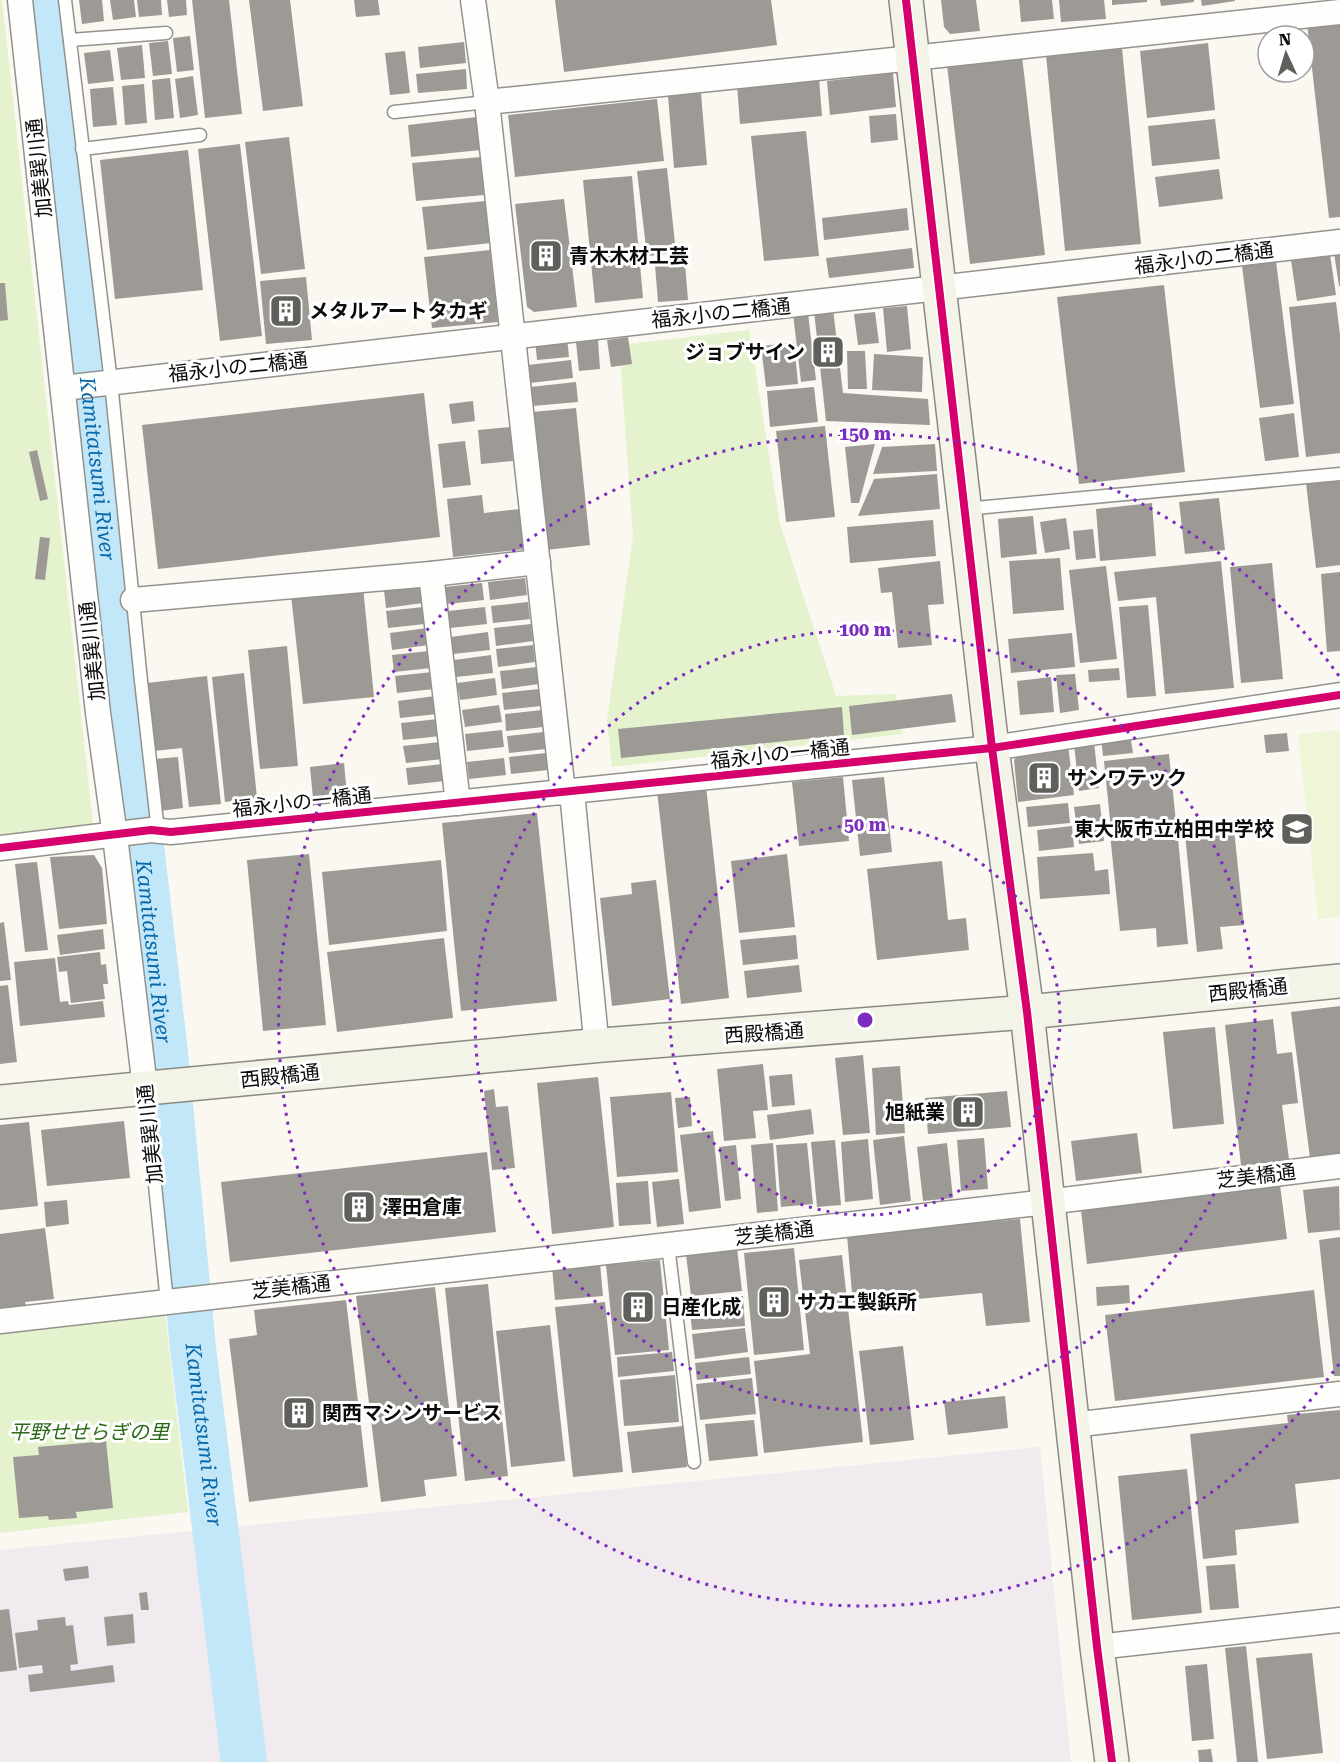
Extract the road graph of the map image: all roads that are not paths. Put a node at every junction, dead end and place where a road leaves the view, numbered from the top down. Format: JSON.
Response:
{"nodes":[{"id":1,"x":20,"y":0,"type":"edge"},
{"id":2,"x":65,"y":0,"type":"edge"},
{"id":3,"x":473,"y":0,"type":"edge"},
{"id":4,"x":906,"y":0,"type":"edge"},
{"id":5,"x":1340,"y":12,"type":"edge"},
{"id":6,"x":166,"y":33,"type":"dead end"},
{"id":7,"x":70,"y":40,"type":"junction"},
{"id":8,"x":913,"y":58,"type":"junction"},
{"id":9,"x":487,"y":102,"type":"junction"},
{"id":10,"x":393,"y":112,"type":"dead end"},
{"id":11,"x":200,"y":135,"type":"dead end"},
{"id":12,"x":82,"y":149,"type":"junction"},
{"id":13,"x":1340,"y":242,"type":"edge"},
{"id":14,"x":939,"y":288,"type":"junction"},
{"id":15,"x":513,"y":336,"type":"junction"},
{"id":16,"x":106,"y":382,"type":"junction"},
{"id":17,"x":64,"y":388,"type":"junction"},
{"id":18,"x":1340,"y":474,"type":"edge"},
{"id":19,"x":965,"y":509,"type":"junction"},
{"id":20,"x":538,"y":562,"type":"junction"},
{"id":21,"x":431,"y":574,"type":"junction"},
{"id":22,"x":133,"y":600,"type":"junction"},
{"id":23,"x":1340,"y":695,"type":"edge"},
{"id":24,"x":992,"y":748,"type":"junction"},
{"id":25,"x":568,"y":792,"type":"junction"},
{"id":26,"x":458,"y":803,"type":"junction"},
{"id":27,"x":155,"y":831,"type":"junction"},
{"id":28,"x":122,"y":835,"type":"junction"},
{"id":29,"x":0,"y":848,"type":"edge"},
{"id":30,"x":1340,"y":981,"type":"edge"},
{"id":31,"x":1028,"y":1012,"type":"junction"},
{"id":32,"x":602,"y":1045,"type":"junction"},
{"id":33,"x":164,"y":1087,"type":"junction"},
{"id":34,"x":0,"y":1102,"type":"edge"},
{"id":35,"x":1340,"y":1166,"type":"edge"},
{"id":36,"x":1047,"y":1202,"type":"junction"},
{"id":37,"x":668,"y":1245,"type":"junction"},
{"id":38,"x":171,"y":1301,"type":"junction"},
{"id":39,"x":0,"y":1321,"type":"edge"},
{"id":40,"x":1340,"y":1394,"type":"edge"},
{"id":41,"x":1072,"y":1425,"type":"junction"},
{"id":42,"x":694,"y":1462,"type":"dead end"},
{"id":43,"x":1340,"y":1620,"type":"edge"},
{"id":44,"x":1097,"y":1647,"type":"junction"},
{"id":45,"x":1112,"y":1762,"type":"edge"}],
"edges":[{"from":1,"to":17,"type":"street","name":"加美巽川通"},
{"from":2,"to":7,"type":"lane"},
{"from":3,"to":9,"type":"street"},
{"from":4,"to":8,"type":"street"},
{"from":5,"to":8,"type":"street"},
{"from":6,"to":7,"type":"lane"},
{"from":7,"to":12,"type":"lane"},
{"from":8,"to":9,"type":"street"},
{"from":8,"to":14,"type":"street"},
{"from":9,"to":10,"type":"lane"},
{"from":9,"to":15,"type":"street"},
{"from":11,"to":12,"type":"lane"},
{"from":12,"to":16,"type":"lane"},
{"from":13,"to":14,"type":"street","name":"福永小の二橋通"},
{"from":14,"to":15,"type":"street","name":"福永小の二橋通"},
{"from":14,"to":19,"type":"street"},
{"from":15,"to":16,"type":"street","name":"福永小の二橋通"},
{"from":15,"to":20,"type":"street"},
{"from":16,"to":17,"type":"street","name":"福永小の二橋通"},
{"from":16,"to":22,"type":"lane"},
{"from":17,"to":28,"type":"street","name":"加美巽川通"},
{"from":18,"to":19,"type":"lane"},
{"from":19,"to":24,"type":"street"},
{"from":20,"to":21,"type":"street"},
{"from":20,"to":25,"type":"street"},
{"from":21,"to":22,"type":"street"},
{"from":21,"to":26,"type":"street"},
{"from":22,"to":27,"type":"lane"},
{"from":23,"to":24,"type":"street","name":"福永小の一橋通"},
{"from":24,"to":25,"type":"street","name":"福永小の一橋通"},
{"from":24,"to":31,"type":"street"},
{"from":25,"to":26,"type":"street","name":"福永小の一橋通"},
{"from":25,"to":32,"type":"street"},
{"from":26,"to":27,"type":"street","name":"福永小の一橋通"},
{"from":27,"to":28,"type":"street","name":"福永小の一橋通"},
{"from":28,"to":29,"type":"street"},
{"from":28,"to":33,"type":"street","name":"加美巽川通"},
{"from":30,"to":31,"type":"street","name":"西殿橋通"},
{"from":31,"to":32,"type":"street","name":"西殿橋通"},
{"from":31,"to":36,"type":"street"},
{"from":32,"to":33,"type":"street","name":"西殿橋通"},
{"from":33,"to":34,"type":"street","name":"西殿橋通"},
{"from":33,"to":38,"type":"lane","name":"加美巽川通"},
{"from":35,"to":36,"type":"street","name":"芝美橋通"},
{"from":36,"to":37,"type":"street","name":"芝美橋通"},
{"from":36,"to":41,"type":"street"},
{"from":37,"to":38,"type":"street","name":"芝美橋通"},
{"from":37,"to":42,"type":"lane"},
{"from":38,"to":39,"type":"street"},
{"from":40,"to":41,"type":"street"},
{"from":41,"to":44,"type":"street"},
{"from":43,"to":44,"type":"street"},
{"from":44,"to":45,"type":"street"}]}
